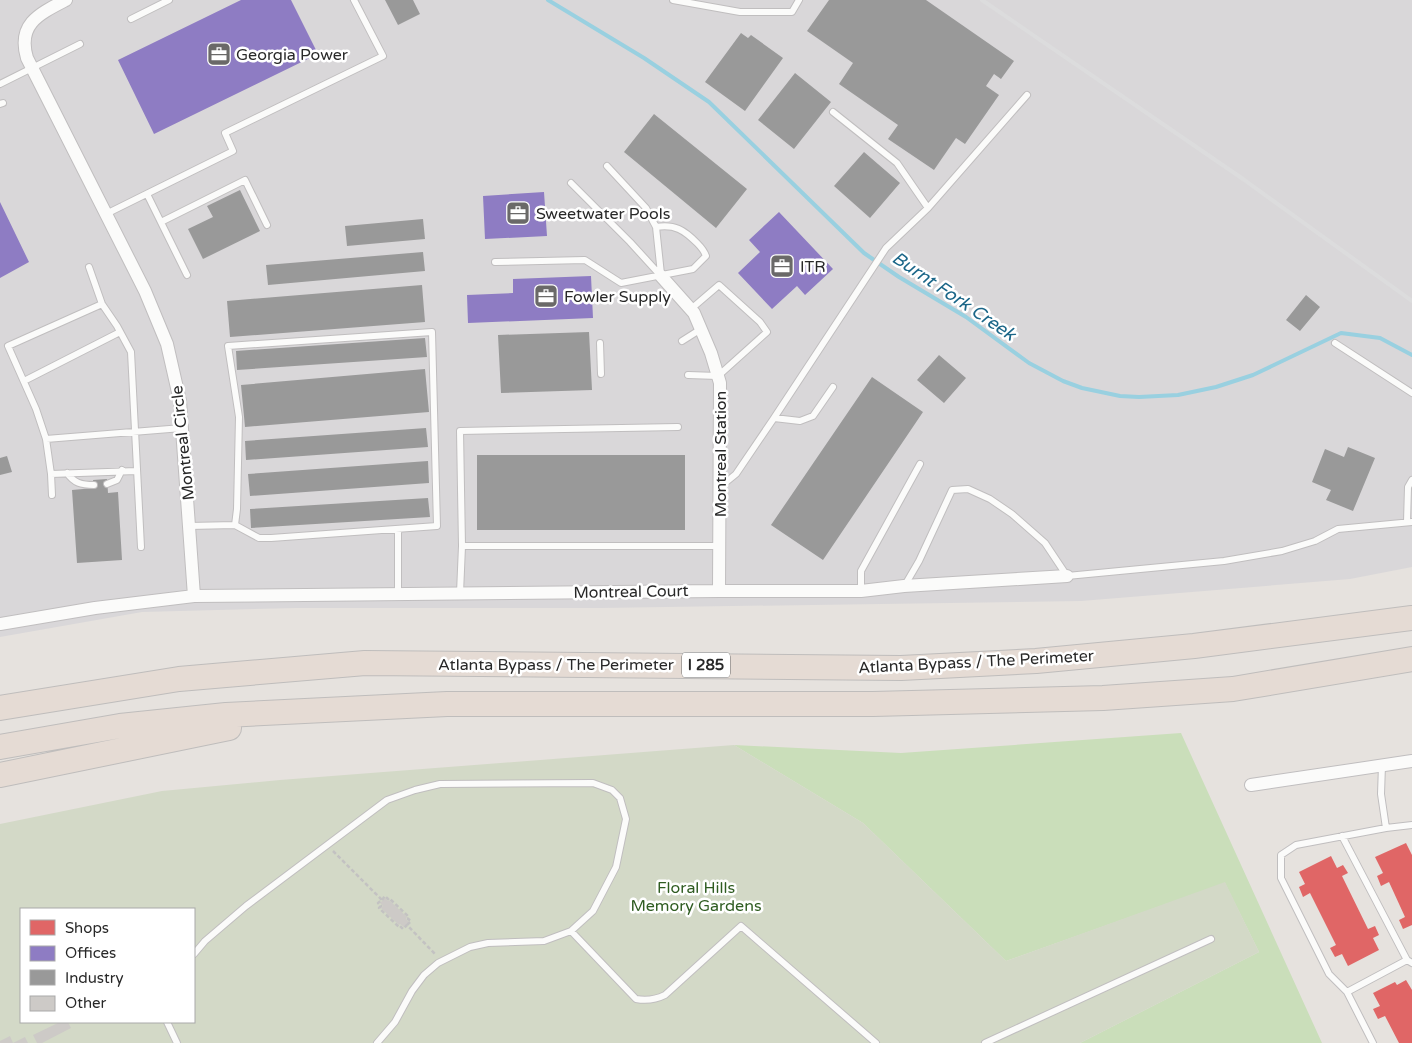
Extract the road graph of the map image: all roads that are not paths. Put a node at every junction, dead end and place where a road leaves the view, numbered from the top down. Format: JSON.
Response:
{"nodes":[{"id":1,"x":66,"y":0,"type":"edge"},
{"id":2,"x":169,"y":0,"type":"edge"},
{"id":3,"x":354,"y":0,"type":"edge"},
{"id":4,"x":673,"y":0,"type":"edge"},
{"id":5,"x":799,"y":0,"type":"edge"},
{"id":6,"x":131,"y":19,"type":"dead end"},
{"id":7,"x":80,"y":44,"type":"dead end"},
{"id":8,"x":32,"y":68,"type":"junction"},
{"id":9,"x":0,"y":84,"type":"edge"},
{"id":10,"x":1027,"y":94,"type":"dead end"},
{"id":11,"x":833,"y":112,"type":"dead end"},
{"id":12,"x":607,"y":166,"type":"dead end"},
{"id":13,"x":572,"y":183,"type":"dead end"},
{"id":14,"x":147,"y":194,"type":"junction"},
{"id":15,"x":928,"y":208,"type":"junction"},
{"id":16,"x":106,"y":214,"type":"junction"},
{"id":17,"x":161,"y":222,"type":"junction"},
{"id":18,"x":267,"y":225,"type":"dead end"},
{"id":19,"x":656,"y":227,"type":"junction"},
{"id":20,"x":495,"y":262,"type":"dead end"},
{"id":21,"x":89,"y":267,"type":"dead end"},
{"id":22,"x":187,"y":275,"type":"dead end"},
{"id":23,"x":661,"y":276,"type":"junction"},
{"id":24,"x":102,"y":304,"type":"junction"},
{"id":25,"x":691,"y":309,"type":"junction"},
{"id":26,"x":701,"y":329,"type":"junction"},
{"id":27,"x":120,"y":332,"type":"junction"},
{"id":28,"x":682,"y":341,"type":"dead end"},
{"id":29,"x":600,"y":343,"type":"dead end"},
{"id":30,"x":1335,"y":343,"type":"dead end"},
{"id":31,"x":601,"y":374,"type":"dead end"},
{"id":32,"x":688,"y":375,"type":"dead end"},
{"id":33,"x":718,"y":376,"type":"junction"},
{"id":34,"x":24,"y":381,"type":"junction"},
{"id":35,"x":833,"y":387,"type":"dead end"},
{"id":36,"x":1412,"y":393,"type":"edge"},
{"id":37,"x":774,"y":418,"type":"junction"},
{"id":38,"x":678,"y":427,"type":"dead end"},
{"id":39,"x":182,"y":428,"type":"junction"},
{"id":40,"x":135,"y":432,"type":"junction"},
{"id":41,"x":46,"y":439,"type":"junction"},
{"id":42,"x":920,"y":464,"type":"dead end"},
{"id":43,"x":122,"y":470,"type":"junction"},
{"id":44,"x":136,"y":471,"type":"junction"},
{"id":45,"x":67,"y":473,"type":"junction"},
{"id":46,"x":51,"y":474,"type":"junction"},
{"id":47,"x":1412,"y":480,"type":"edge"},
{"id":48,"x":107,"y":484,"type":"dead end"},
{"id":49,"x":94,"y":485,"type":"dead end"},
{"id":50,"x":720,"y":487,"type":"junction"},
{"id":51,"x":52,"y":495,"type":"dead end"},
{"id":52,"x":1409,"y":522,"type":"edge"},
{"id":53,"x":235,"y":525,"type":"junction"},
{"id":54,"x":189,"y":526,"type":"junction"},
{"id":55,"x":398,"y":529,"type":"junction"},
{"id":56,"x":462,"y":546,"type":"junction"},
{"id":57,"x":719,"y":546,"type":"junction"},
{"id":58,"x":141,"y":547,"type":"dead end"},
{"id":59,"x":1067,"y":576,"type":"junction"},
{"id":60,"x":904,"y":586,"type":"junction"},
{"id":61,"x":719,"y":590,"type":"junction"},
{"id":62,"x":861,"y":591,"type":"junction"},
{"id":63,"x":460,"y":593,"type":"junction"},
{"id":64,"x":398,"y":594,"type":"junction"},
{"id":65,"x":194,"y":596,"type":"junction"},
{"id":66,"x":1412,"y":618,"type":"edge"},
{"id":67,"x":0,"y":624,"type":"edge"},
{"id":68,"x":1412,"y":659,"type":"edge"},
{"id":69,"x":0,"y":708,"type":"edge"},
{"id":70,"x":308,"y":712,"type":"junction"},
{"id":71,"x":0,"y":747,"type":"edge"},
{"id":72,"x":1412,"y":761,"type":"edge"},
{"id":73,"x":1382,"y":765,"type":"junction"},
{"id":74,"x":0,"y":775,"type":"edge"},
{"id":75,"x":1251,"y":785,"type":"dead end"},
{"id":76,"x":1412,"y":825,"type":"edge"},
{"id":77,"x":1386,"y":828,"type":"junction"},
{"id":78,"x":1342,"y":836,"type":"junction"},
{"id":79,"x":571,"y":932,"type":"junction"},
{"id":80,"x":1211,"y":939,"type":"dead end"},
{"id":81,"x":195,"y":953,"type":"edge"},
{"id":82,"x":1409,"y":961,"type":"edge"},
{"id":83,"x":1347,"y":992,"type":"junction"},
{"id":84,"x":167,"y":1023,"type":"edge"},
{"id":85,"x":177,"y":1043,"type":"edge"},
{"id":86,"x":377,"y":1043,"type":"edge"},
{"id":87,"x":876,"y":1043,"type":"edge"},
{"id":88,"x":985,"y":1043,"type":"edge"},
{"id":89,"x":1373,"y":1043,"type":"edge"}],
"edges":[{"from":1,"to":8,"type":"street","name":"Montreal Circle"},
{"from":2,"to":6,"type":"lane"},
{"from":3,"to":14,"type":"lane"},
{"from":4,"to":5,"type":"lane"},
{"from":7,"to":8,"type":"lane"},
{"from":8,"to":9,"type":"lane"},
{"from":8,"to":16,"type":"street","name":"Montreal Circle"},
{"from":10,"to":15,"type":"lane"},
{"from":11,"to":15,"type":"lane"},
{"from":12,"to":19,"type":"lane"},
{"from":13,"to":23,"type":"lane"},
{"from":14,"to":16,"type":"lane"},
{"from":14,"to":17,"type":"lane"},
{"from":15,"to":37,"type":"lane"},
{"from":16,"to":39,"type":"street","name":"Montreal Circle"},
{"from":17,"to":18,"type":"lane"},
{"from":17,"to":22,"type":"lane"},
{"from":19,"to":23,"type":"lane"},
{"from":19,"to":23,"type":"lane"},
{"from":20,"to":23,"type":"lane"},
{"from":21,"to":24,"type":"lane"},
{"from":23,"to":25,"type":"street","name":"Montreal Station"},
{"from":24,"to":27,"type":"lane"},
{"from":24,"to":34,"type":"lane"},
{"from":25,"to":26,"type":"street","name":"Montreal Station"},
{"from":25,"to":33,"type":"lane"},
{"from":26,"to":28,"type":"lane"},
{"from":26,"to":33,"type":"street","name":"Montreal Station"},
{"from":27,"to":34,"type":"lane"},
{"from":27,"to":40,"type":"lane"},
{"from":29,"to":31,"type":"lane"},
{"from":30,"to":36,"type":"lane"},
{"from":32,"to":33,"type":"lane"},
{"from":33,"to":50,"type":"street","name":"Montreal Station"},
{"from":34,"to":41,"type":"lane"},
{"from":35,"to":37,"type":"lane"},
{"from":37,"to":50,"type":"lane"},
{"from":38,"to":56,"type":"lane"},
{"from":39,"to":40,"type":"lane"},
{"from":39,"to":54,"type":"street","name":"Montreal Circle"},
{"from":40,"to":41,"type":"lane"},
{"from":40,"to":44,"type":"lane"},
{"from":41,"to":46,"type":"lane"},
{"from":42,"to":62,"type":"lane"},
{"from":43,"to":44,"type":"lane"},
{"from":43,"to":45,"type":"lane"},
{"from":43,"to":48,"type":"lane"},
{"from":44,"to":58,"type":"lane"},
{"from":45,"to":46,"type":"lane"},
{"from":45,"to":49,"type":"lane"},
{"from":46,"to":51,"type":"lane"},
{"from":47,"to":52,"type":"lane"},
{"from":50,"to":57,"type":"street","name":"Montreal Station"},
{"from":52,"to":59,"type":"lane"},
{"from":53,"to":54,"type":"lane"},
{"from":53,"to":55,"type":"lane"},
{"from":53,"to":55,"type":"lane"},
{"from":54,"to":65,"type":"street","name":"Montreal Circle"},
{"from":55,"to":64,"type":"lane"},
{"from":56,"to":57,"type":"lane"},
{"from":56,"to":63,"type":"lane"},
{"from":57,"to":61,"type":"street","name":"Montreal Station"},
{"from":59,"to":60,"type":"street","name":"Montreal Court"},
{"from":59,"to":60,"type":"lane"},
{"from":60,"to":62,"type":"street","name":"Montreal Court"},
{"from":61,"to":62,"type":"street","name":"Montreal Court"},
{"from":61,"to":63,"type":"street","name":"Montreal Court"},
{"from":63,"to":64,"type":"street","name":"Montreal Court"},
{"from":64,"to":65,"type":"street","name":"Montreal Court"},
{"from":65,"to":67,"type":"street"},
{"from":66,"to":69,"type":"highway","name":"Atlanta Bypass / The Perimeter","number":"I 285"},
{"from":68,"to":70,"type":"highway"},
{"from":70,"to":71,"type":"highway"},
{"from":70,"to":74,"type":"highway"},
{"from":72,"to":73,"type":"street"},
{"from":73,"to":75,"type":"street"},
{"from":73,"to":77,"type":"lane"},
{"from":76,"to":77,"type":"lane"},
{"from":77,"to":78,"type":"lane"},
{"from":78,"to":82,"type":"lane"},
{"from":78,"to":83,"type":"lane"},
{"from":79,"to":81,"type":"lane"},
{"from":79,"to":86,"type":"lane"},
{"from":79,"to":87,"type":"lane"},
{"from":80,"to":88,"type":"lane"},
{"from":82,"to":83,"type":"lane"},
{"from":83,"to":89,"type":"lane"},
{"from":84,"to":85,"type":"lane"}]}
